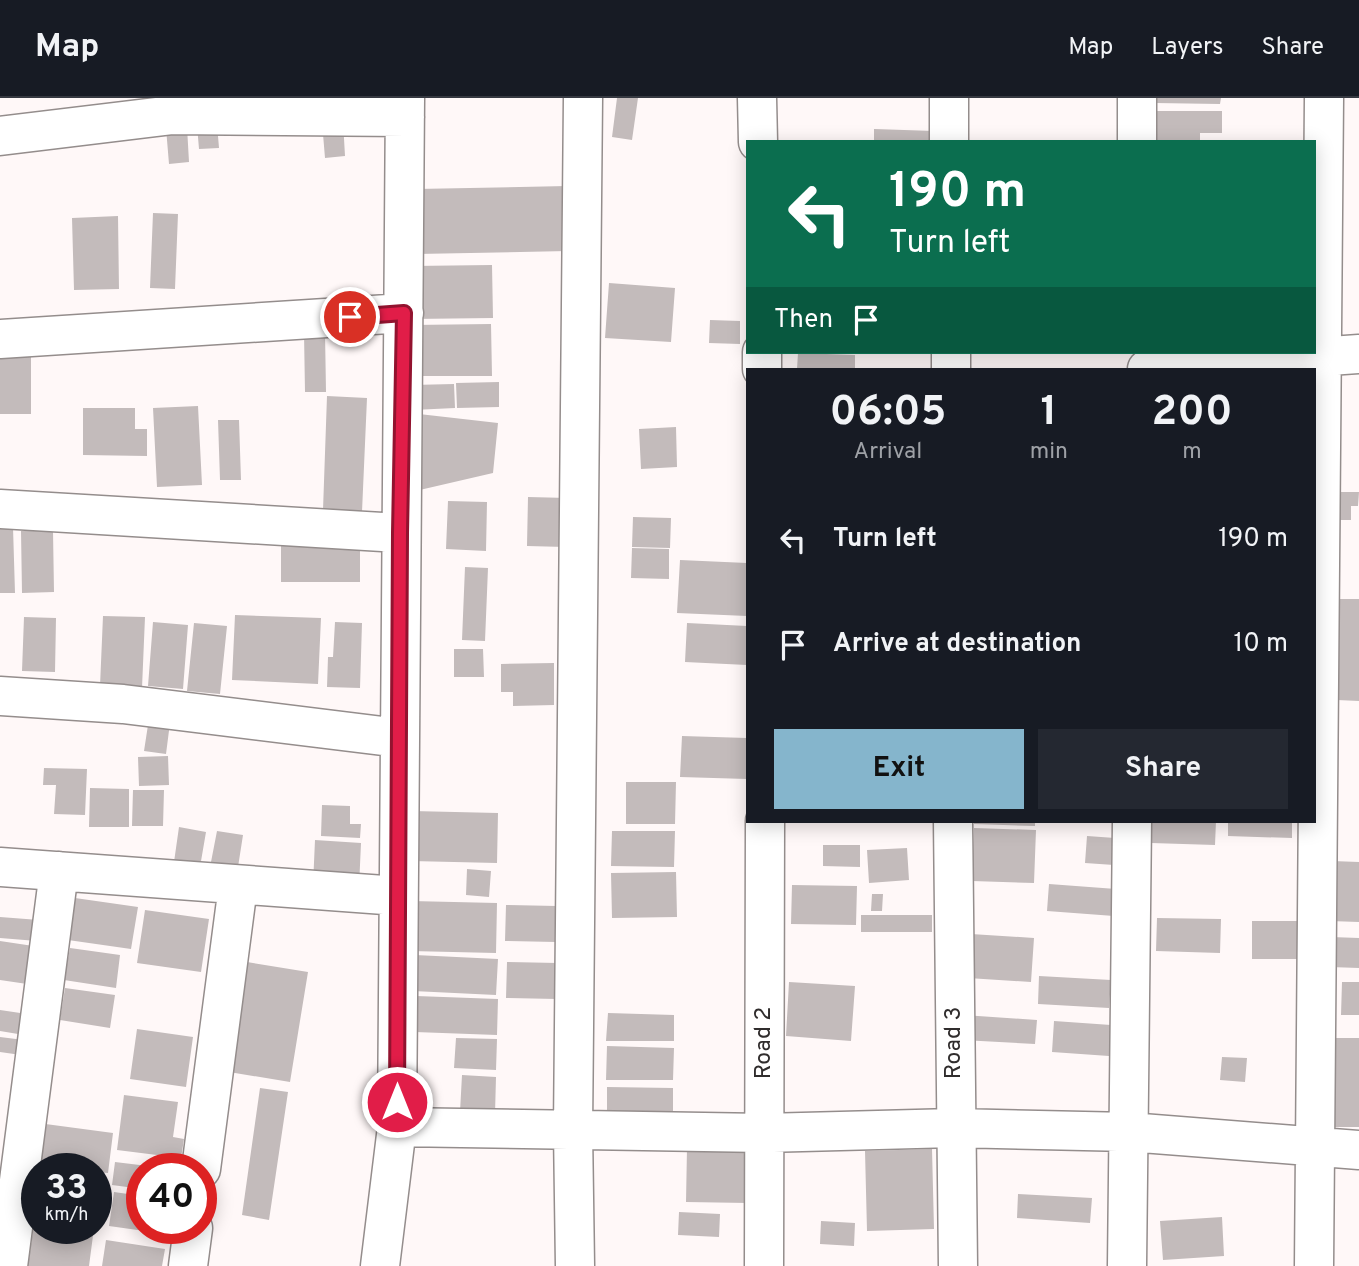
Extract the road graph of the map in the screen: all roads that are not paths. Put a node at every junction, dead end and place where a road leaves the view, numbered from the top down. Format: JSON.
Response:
{"nodes":[{"id":1,"x":583,"y":98,"type":"edge"},
{"id":2,"x":757,"y":98,"type":"edge"},
{"id":3,"x":949,"y":98,"type":"edge"},
{"id":4,"x":1137,"y":98,"type":"edge"},
{"id":5,"x":1324,"y":98,"type":"edge"},
{"id":6,"x":173,"y":106,"type":"edge"},
{"id":7,"x":405,"y":108,"type":"edge"},
{"id":8,"x":0,"y":136,"type":"edge"},
{"id":9,"x":758,"y":140,"type":"edge"},
{"id":10,"x":949,"y":140,"type":"edge"},
{"id":11,"x":1137,"y":140,"type":"edge"},
{"id":12,"x":404,"y":313,"type":"junction"},
{"id":13,"x":0,"y":339,"type":"edge"},
{"id":14,"x":1321,"y":354,"type":"junction"},
{"id":15,"x":1359,"y":354,"type":"edge"},
{"id":16,"x":1159,"y":368,"type":"edge"},
{"id":17,"x":0,"y":509,"type":"edge"},
{"id":18,"x":400,"y":533,"type":"junction"},
{"id":19,"x":0,"y":696,"type":"edge"},
{"id":20,"x":399,"y":738,"type":"junction"},
{"id":21,"x":765,"y":823,"type":"edge"},
{"id":22,"x":953,"y":823,"type":"edge"},
{"id":23,"x":1132,"y":823,"type":"edge"},
{"id":24,"x":0,"y":867,"type":"edge"},
{"id":25,"x":59,"y":871,"type":"junction"},
{"id":26,"x":238,"y":886,"type":"junction"},
{"id":27,"x":398,"y":896,"type":"junction"},
{"id":28,"x":397,"y":1128,"type":"junction"},
{"id":29,"x":954,"y":1128,"type":"junction"},
{"id":30,"x":573,"y":1130,"type":"junction"},
{"id":31,"x":1129,"y":1132,"type":"junction"},
{"id":32,"x":764,"y":1133,"type":"junction"},
{"id":33,"x":1315,"y":1149,"type":"junction"},
{"id":34,"x":1359,"y":1150,"type":"edge"},
{"id":35,"x":203,"y":1153,"type":"edge"},
{"id":36,"x":191,"y":1244,"type":"edge"},
{"id":37,"x":8,"y":1266,"type":"edge"},
{"id":38,"x":188,"y":1266,"type":"edge"},
{"id":39,"x":380,"y":1266,"type":"edge"},
{"id":40,"x":575,"y":1266,"type":"edge"},
{"id":41,"x":764,"y":1266,"type":"edge"},
{"id":42,"x":958,"y":1266,"type":"edge"},
{"id":43,"x":1127,"y":1266,"type":"edge"},
{"id":44,"x":1314,"y":1266,"type":"edge"}],
"edges":[{"from":1,"to":30,"type":"street"},
{"from":2,"to":9,"type":"street"},
{"from":3,"to":10,"type":"street"},
{"from":4,"to":11,"type":"street"},
{"from":5,"to":14,"type":"street"},
{"from":6,"to":7,"type":"street"},
{"from":6,"to":8,"type":"street"},
{"from":7,"to":12,"type":"street"},
{"from":12,"to":13,"type":"street"},
{"from":12,"to":18,"type":"street"},
{"from":14,"to":15,"type":"street"},
{"from":14,"to":16,"type":"street"},
{"from":14,"to":33,"type":"street"},
{"from":17,"to":18,"type":"street"},
{"from":18,"to":20,"type":"street"},
{"from":19,"to":20,"type":"street"},
{"from":20,"to":27,"type":"street"},
{"from":21,"to":32,"type":"street","name":"Road 2"},
{"from":22,"to":29,"type":"street","name":"Road 3"},
{"from":23,"to":31,"type":"street"},
{"from":24,"to":25,"type":"street"},
{"from":25,"to":26,"type":"street"},
{"from":25,"to":37,"type":"street"},
{"from":26,"to":27,"type":"street"},
{"from":26,"to":35,"type":"street"},
{"from":27,"to":28,"type":"street"},
{"from":28,"to":30,"type":"street"},
{"from":28,"to":39,"type":"street"},
{"from":29,"to":31,"type":"street"},
{"from":29,"to":32,"type":"street"},
{"from":29,"to":42,"type":"street","name":"Road 3"},
{"from":30,"to":32,"type":"street"},
{"from":30,"to":40,"type":"street"},
{"from":31,"to":33,"type":"street"},
{"from":31,"to":43,"type":"street"},
{"from":32,"to":41,"type":"street","name":"Road 2"},
{"from":33,"to":34,"type":"street"},
{"from":33,"to":44,"type":"street"},
{"from":36,"to":38,"type":"street"}]}
